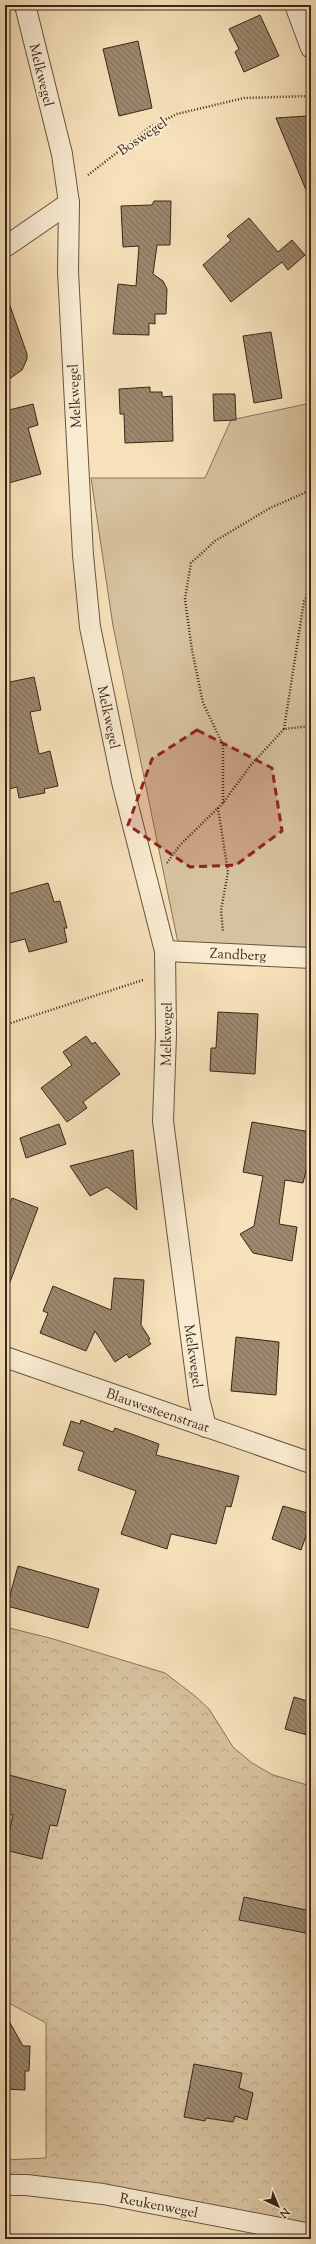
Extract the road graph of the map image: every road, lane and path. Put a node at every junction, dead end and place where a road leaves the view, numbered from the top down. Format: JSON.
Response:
{"nodes":[{"id":1,"x":25,"y":5,"type":"edge"},
{"id":2,"x":295,"y":5,"type":"edge"},
{"id":3,"x":311,"y":48,"type":"edge"},
{"id":4,"x":311,"y":96,"type":"edge"},
{"id":5,"x":69,"y":203,"type":"junction"},
{"id":6,"x":5,"y":247,"type":"edge"},
{"id":7,"x":311,"y":490,"type":"edge"},
{"id":8,"x":311,"y":591,"type":"edge"},
{"id":9,"x":311,"y":726,"type":"edge"},
{"id":10,"x":284,"y":728,"type":"junction"},
{"id":11,"x":223,"y":803,"type":"junction"},
{"id":12,"x":218,"y":808,"type":"junction"},
{"id":13,"x":148,"y":888,"type":"junction"},
{"id":14,"x":165,"y":951,"type":"junction"},
{"id":15,"x":226,"y":954,"type":"junction"},
{"id":16,"x":311,"y":958,"type":"edge"},
{"id":17,"x":166,"y":972,"type":"junction"},
{"id":18,"x":5,"y":1025,"type":"edge"},
{"id":19,"x":5,"y":1357,"type":"edge"},
{"id":20,"x":206,"y":1427,"type":"junction"},
{"id":21,"x":311,"y":1463,"type":"edge"},
{"id":22,"x":5,"y":2185,"type":"edge"},
{"id":23,"x":311,"y":2234,"type":"edge"}],
"edges":[{"from":1,"to":5,"type":"street","name":"Melkwegel"},
{"from":2,"to":3,"type":"street"},
{"from":4,"to":5,"type":"path","name":"Boswegel"},
{"from":5,"to":6,"type":"street"},
{"from":5,"to":13,"type":"street","name":"Melkwegel"},
{"from":7,"to":11,"type":"path"},
{"from":8,"to":10,"type":"path"},
{"from":9,"to":10,"type":"path"},
{"from":10,"to":11,"type":"path"},
{"from":11,"to":12,"type":"path"},
{"from":12,"to":13,"type":"path"},
{"from":12,"to":15,"type":"path"},
{"from":13,"to":14,"type":"street","name":"Melkwegel"},
{"from":14,"to":15,"type":"street","name":"Zandberg"},
{"from":14,"to":17,"type":"street","name":"Melkwegel"},
{"from":15,"to":16,"type":"street","name":"Zandberg"},
{"from":17,"to":18,"type":"path"},
{"from":17,"to":20,"type":"street","name":"Melkwegel"},
{"from":19,"to":20,"type":"street","name":"Blauwesteenstraat"},
{"from":20,"to":21,"type":"street","name":"Blauwesteenstraat"},
{"from":22,"to":23,"type":"street","name":"Reukenwegel"}]}
